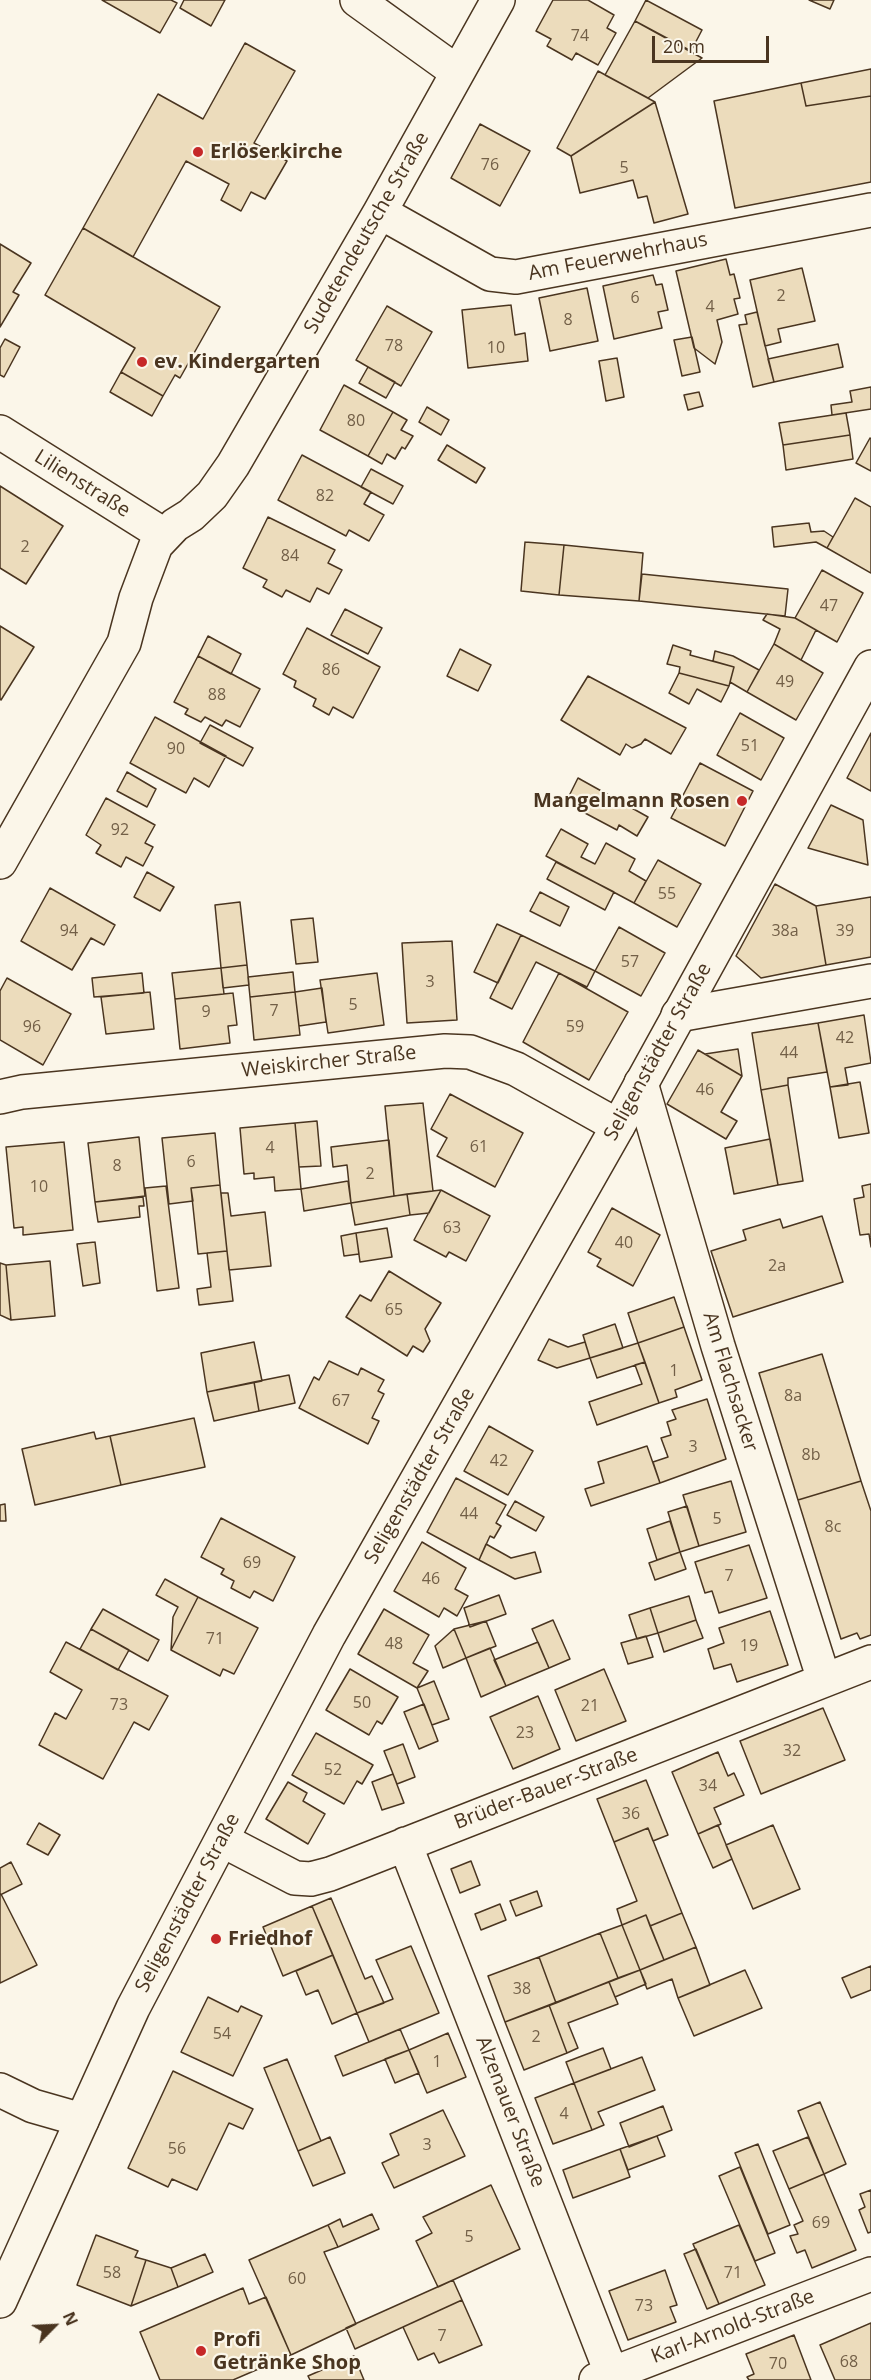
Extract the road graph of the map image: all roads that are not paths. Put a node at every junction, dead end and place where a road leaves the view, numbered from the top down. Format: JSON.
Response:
{"nodes":[{"id":1,"x":357,"y":0,"type":"edge"},
{"id":2,"x":498,"y":0,"type":"edge"},
{"id":3,"x":457,"y":72,"type":"junction"},
{"id":4,"x":871,"y":210,"type":"edge"},
{"id":5,"x":380,"y":212,"type":"junction"},
{"id":6,"x":0,"y":432,"type":"edge"},
{"id":7,"x":164,"y":535,"type":"junction"},
{"id":8,"x":871,"y":667,"type":"edge"},
{"id":9,"x":0,"y":862,"type":"edge"},
{"id":10,"x":871,"y":981,"type":"edge"},
{"id":11,"x":678,"y":1015,"type":"junction"},
{"id":12,"x":641,"y":1083,"type":"junction"},
{"id":13,"x":7,"y":1089,"type":"edge"},
{"id":14,"x":618,"y":1126,"type":"junction"},
{"id":15,"x":871,"y":1662,"type":"edge"},
{"id":16,"x":824,"y":1680,"type":"junction"},
{"id":17,"x":222,"y":1840,"type":"junction"},
{"id":18,"x":405,"y":1844,"type":"junction"},
{"id":19,"x":0,"y":2090,"type":"edge"},
{"id":20,"x":82,"y":2120,"type":"junction"},
{"id":21,"x":871,"y":2274,"type":"edge"},
{"id":22,"x":0,"y":2301,"type":"edge"},
{"id":23,"x":607,"y":2378,"type":"edge"}],
"edges":[{"from":1,"to":3,"type":"street"},
{"from":2,"to":3,"type":"street","name":"Sudetendeutsche Straße"},
{"from":3,"to":5,"type":"street","name":"Sudetendeutsche Straße"},
{"from":4,"to":5,"type":"street","name":"Am Feuerwehrhaus"},
{"from":5,"to":7,"type":"street","name":"Sudetendeutsche Straße"},
{"from":6,"to":7,"type":"street","name":"Lilienstraße"},
{"from":7,"to":9,"type":"street","name":"Sudetendeutsche Straße"},
{"from":8,"to":11,"type":"street","name":"Seligenstädter Straße"},
{"from":10,"to":11,"type":"street"},
{"from":11,"to":12,"type":"street","name":"Seligenstädter Straße"},
{"from":12,"to":14,"type":"street","name":"Seligenstädter Straße"},
{"from":12,"to":16,"type":"street","name":"Am Flachsacker"},
{"from":13,"to":14,"type":"street","name":"Weiskircher Straße"},
{"from":14,"to":17,"type":"street","name":"Seligenstädter Straße"},
{"from":15,"to":16,"type":"street","name":"Brüder-Bauer-Straße"},
{"from":16,"to":18,"type":"street","name":"Brüder-Bauer-Straße"},
{"from":17,"to":18,"type":"street","name":"Brüder-Bauer-Straße"},
{"from":17,"to":20,"type":"street","name":"Seligenstädter Straße"},
{"from":18,"to":23,"type":"street","name":"Alzenauer Straße"},
{"from":19,"to":20,"type":"street"},
{"from":20,"to":22,"type":"street","name":"Seligenstädter Straße"},
{"from":21,"to":23,"type":"street","name":"Karl-Arnold-Straße"}]}
